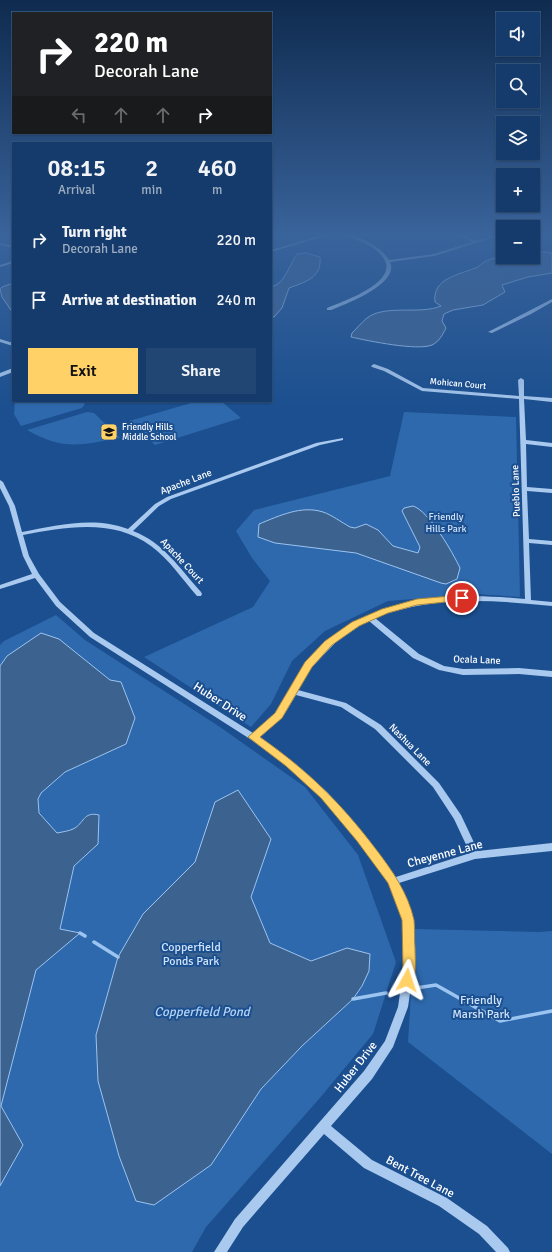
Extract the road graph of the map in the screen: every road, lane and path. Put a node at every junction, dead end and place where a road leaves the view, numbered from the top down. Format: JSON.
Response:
{"nodes":[{"id":1,"x":361,"y":293,"type":"edge"},
{"id":2,"x":552,"y":300,"type":"edge"},
{"id":3,"x":329,"y":309,"type":"dead end"},
{"id":4,"x":490,"y":332,"type":"dead end"},
{"id":5,"x":0,"y":340,"type":"edge"},
{"id":6,"x":12,"y":345,"type":"edge"},
{"id":7,"x":374,"y":366,"type":"dead end"},
{"id":8,"x":12,"y":370,"type":"edge"},
{"id":9,"x":0,"y":375,"type":"edge"},
{"id":10,"x":521,"y":380,"type":"dead end"},
{"id":11,"x":522,"y":398,"type":"junction"},
{"id":12,"x":552,"y":400,"type":"edge"},
{"id":13,"x":341,"y":440,"type":"dead end"},
{"id":14,"x":524,"y":442,"type":"junction"},
{"id":15,"x":552,"y":445,"type":"edge"},
{"id":16,"x":1,"y":484,"type":"edge"},
{"id":17,"x":525,"y":489,"type":"junction"},
{"id":18,"x":552,"y":491,"type":"edge"},
{"id":19,"x":128,"y":531,"type":"junction"},
{"id":20,"x":19,"y":534,"type":"junction"},
{"id":21,"x":527,"y":541,"type":"junction"},
{"id":22,"x":552,"y":543,"type":"edge"},
{"id":23,"x":36,"y":575,"type":"junction"},
{"id":24,"x":0,"y":587,"type":"edge"},
{"id":25,"x":199,"y":594,"type":"dead end"},
{"id":26,"x":528,"y":602,"type":"junction"},
{"id":27,"x":552,"y":604,"type":"edge"},
{"id":28,"x":370,"y":618,"type":"junction"},
{"id":29,"x":552,"y":674,"type":"edge"},
{"id":30,"x":294,"y":692,"type":"junction"},
{"id":31,"x":253,"y":737,"type":"junction"},
{"id":32,"x":552,"y":847,"type":"edge"},
{"id":33,"x":475,"y":855,"type":"junction"},
{"id":34,"x":394,"y":881,"type":"junction"},
{"id":35,"x":323,"y":1126,"type":"junction"},
{"id":36,"x":220,"y":1252,"type":"edge"},
{"id":37,"x":504,"y":1252,"type":"edge"}],
"edges":[{"from":1,"to":3,"type":"street"},
{"from":2,"to":4,"type":"street"},
{"from":5,"to":6,"type":"street"},
{"from":7,"to":11,"type":"street","name":"Mohican Court"},
{"from":8,"to":9,"type":"street"},
{"from":10,"to":11,"type":"street","name":"Pueblo Lane"},
{"from":11,"to":12,"type":"street","name":"Mohican Court"},
{"from":11,"to":14,"type":"street","name":"Pueblo Lane"},
{"from":13,"to":19,"type":"street","name":"Apache Lane"},
{"from":14,"to":15,"type":"street"},
{"from":14,"to":17,"type":"street","name":"Pueblo Lane"},
{"from":16,"to":20,"type":"street","name":"Huber Drive"},
{"from":17,"to":18,"type":"street"},
{"from":17,"to":21,"type":"street","name":"Pueblo Lane"},
{"from":19,"to":20,"type":"street"},
{"from":19,"to":25,"type":"street","name":"Apache Court"},
{"from":20,"to":23,"type":"street","name":"Huber Drive"},
{"from":21,"to":22,"type":"street"},
{"from":21,"to":26,"type":"street","name":"Pueblo Lane"},
{"from":23,"to":24,"type":"street"},
{"from":23,"to":31,"type":"street","name":"Huber Drive"},
{"from":26,"to":27,"type":"street"},
{"from":26,"to":28,"type":"street"},
{"from":28,"to":29,"type":"street","name":"Ocala Lane"},
{"from":28,"to":30,"type":"street"},
{"from":30,"to":31,"type":"street"},
{"from":30,"to":33,"type":"street","name":"Nashua Lane"},
{"from":31,"to":34,"type":"street","name":"Huber Drive"},
{"from":32,"to":33,"type":"street","name":"Cheyenne Lane"},
{"from":33,"to":34,"type":"street","name":"Cheyenne Lane"},
{"from":34,"to":35,"type":"street","name":"Huber Drive"},
{"from":35,"to":36,"type":"street","name":"Huber Drive"},
{"from":35,"to":37,"type":"street","name":"Bent Tree Lane"}]}
